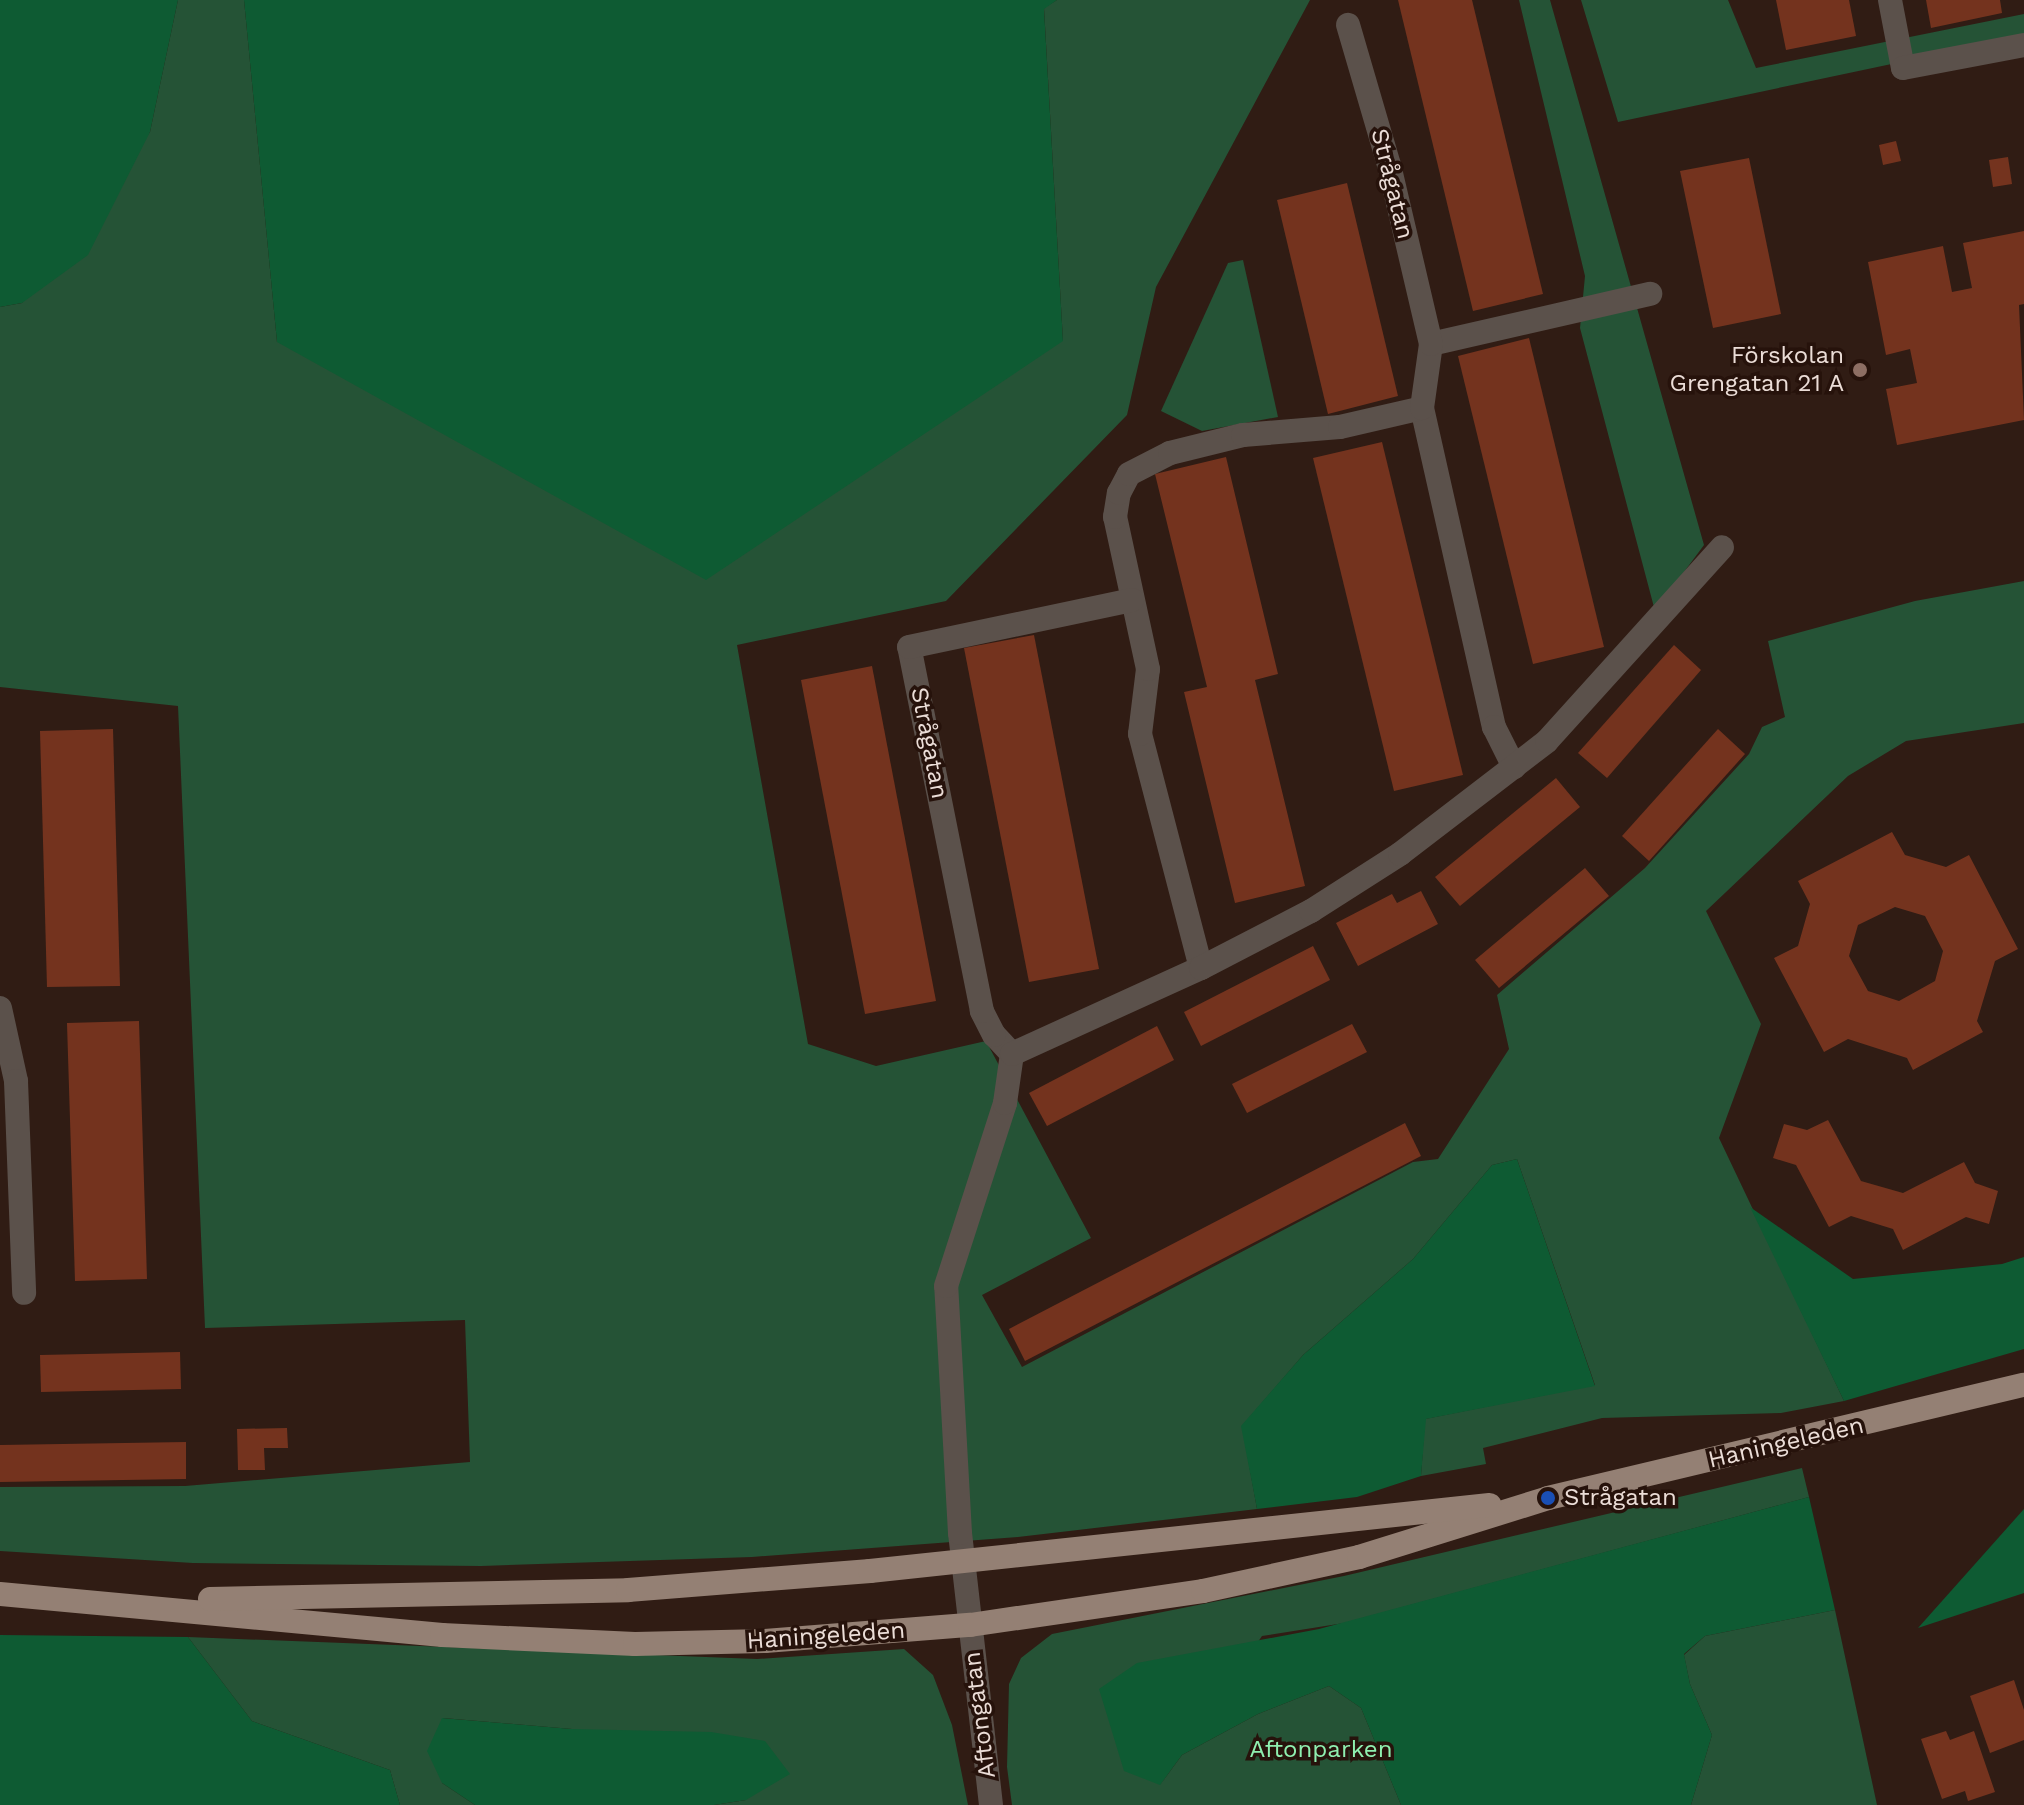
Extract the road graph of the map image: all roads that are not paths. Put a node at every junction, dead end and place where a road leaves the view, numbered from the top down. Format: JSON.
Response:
{"nodes":[{"id":1,"x":1890,"y":0,"type":"edge"},
{"id":2,"x":1348,"y":25,"type":"dead end"},
{"id":3,"x":2024,"y":45,"type":"edge"},
{"id":4,"x":1650,"y":294,"type":"dead end"},
{"id":5,"x":1431,"y":344,"type":"junction"},
{"id":6,"x":1422,"y":408,"type":"junction"},
{"id":7,"x":1722,"y":547,"type":"dead end"},
{"id":8,"x":1132,"y":600,"type":"junction"},
{"id":9,"x":1514,"y":767,"type":"junction"},
{"id":10,"x":1201,"y":968,"type":"junction"},
{"id":11,"x":0,"y":1008,"type":"edge"},
{"id":12,"x":2,"y":1038,"type":"edge"},
{"id":13,"x":1012,"y":1054,"type":"junction"},
{"id":14,"x":24,"y":1293,"type":"dead end"},
{"id":15,"x":2024,"y":1385,"type":"edge"},
{"id":16,"x":1548,"y":1498,"type":"junction"},
{"id":17,"x":962,"y":1562,"type":"junction"},
{"id":18,"x":0,"y":1594,"type":"edge"},
{"id":19,"x":92,"y":1600,"type":"junction"},
{"id":20,"x":970,"y":1625,"type":"junction"},
{"id":21,"x":991,"y":1805,"type":"edge"}],
"edges":[{"from":1,"to":3,"type":"street"},
{"from":2,"to":5,"type":"street","name":"Strågatan"},
{"from":4,"to":5,"type":"street"},
{"from":5,"to":6,"type":"street","name":"Strågatan"},
{"from":6,"to":8,"type":"street"},
{"from":6,"to":9,"type":"street","name":"Strågatan"},
{"from":7,"to":9,"type":"street"},
{"from":8,"to":10,"type":"street"},
{"from":8,"to":13,"type":"street","name":"Strågatan"},
{"from":9,"to":10,"type":"street"},
{"from":10,"to":13,"type":"street"},
{"from":11,"to":12,"type":"street"},
{"from":12,"to":14,"type":"street"},
{"from":13,"to":17,"type":"street"},
{"from":15,"to":16,"type":"main road","name":"Haningeleden"},
{"from":16,"to":17,"type":"main road","name":"Haningeleden"},
{"from":16,"to":20,"type":"main road","name":"Haningeleden"},
{"from":17,"to":19,"type":"main road","name":"Haningeleden"},
{"from":17,"to":20,"type":"street"},
{"from":18,"to":19,"type":"main road","name":"Haningeleden"},
{"from":19,"to":20,"type":"main road","name":"Haningeleden"},
{"from":20,"to":21,"type":"street","name":"Aftongatan"}]}
